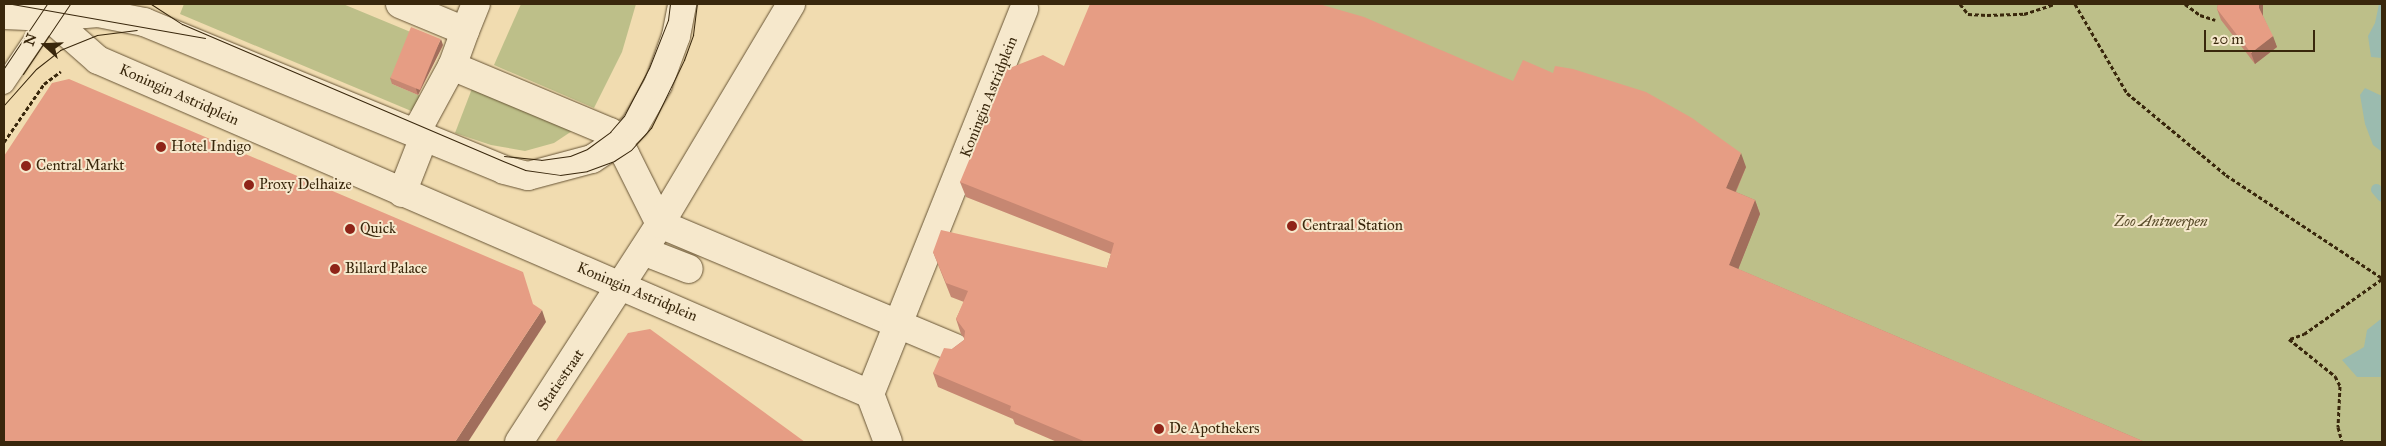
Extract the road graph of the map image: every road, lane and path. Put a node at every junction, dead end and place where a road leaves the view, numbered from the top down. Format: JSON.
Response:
{"nodes":[{"id":1,"x":400,"y":4,"type":"edge"},
{"id":2,"x":476,"y":4,"type":"edge"},
{"id":3,"x":682,"y":4,"type":"edge"},
{"id":4,"x":792,"y":4,"type":"edge"},
{"id":5,"x":1960,"y":4,"type":"edge"},
{"id":6,"x":2054,"y":4,"type":"edge"},
{"id":7,"x":2075,"y":4,"type":"edge"},
{"id":8,"x":2185,"y":4,"type":"edge"},
{"id":9,"x":1021,"y":5,"type":"edge"},
{"id":10,"x":101,"y":8,"type":"edge"},
{"id":11,"x":54,"y":10,"type":"edge"},
{"id":12,"x":4,"y":15,"type":"edge"},
{"id":13,"x":2215,"y":20,"type":"dead end"},
{"id":14,"x":465,"y":31,"type":"junction"},
{"id":15,"x":452,"y":66,"type":"junction"},
{"id":16,"x":4,"y":84,"type":"edge"},
{"id":17,"x":44,"y":84,"type":"dead end"},
{"id":18,"x":424,"y":137,"type":"junction"},
{"id":19,"x":4,"y":142,"type":"edge"},
{"id":20,"x":618,"y":142,"type":"junction"},
{"id":21,"x":402,"y":192,"type":"junction"},
{"id":22,"x":660,"y":224,"type":"junction"},
{"id":23,"x":643,"y":250,"type":"junction"},
{"id":24,"x":689,"y":269,"type":"dead end"},
{"id":25,"x":2382,"y":278,"type":"edge"},
{"id":26,"x":622,"y":285,"type":"junction"},
{"id":27,"x":899,"y":324,"type":"junction"},
{"id":28,"x":955,"y":348,"type":"edge"},
{"id":29,"x":870,"y":394,"type":"junction"},
{"id":30,"x":890,"y":439,"type":"edge"},
{"id":31,"x":519,"y":442,"type":"edge"},
{"id":32,"x":2342,"y":442,"type":"edge"}],
"edges":[{"from":1,"to":14,"type":"street"},
{"from":2,"to":14,"type":"street"},
{"from":3,"to":20,"type":"street"},
{"from":4,"to":22,"type":"street"},
{"from":5,"to":6,"type":"path"},
{"from":7,"to":25,"type":"path"},
{"from":8,"to":13,"type":"path"},
{"from":9,"to":27,"type":"street","name":"Koningin Astridplein"},
{"from":10,"to":11,"type":"street"},
{"from":10,"to":18,"type":"street"},
{"from":11,"to":12,"type":"street"},
{"from":11,"to":16,"type":"lane"},
{"from":11,"to":21,"type":"street","name":"Koningin Astridplein"},
{"from":14,"to":15,"type":"street"},
{"from":15,"to":18,"type":"street"},
{"from":15,"to":20,"type":"street"},
{"from":17,"to":19,"type":"path"},
{"from":18,"to":20,"type":"street"},
{"from":18,"to":21,"type":"street"},
{"from":20,"to":22,"type":"street"},
{"from":21,"to":26,"type":"street","name":"Koningin Astridplein"},
{"from":22,"to":23,"type":"street","name":"Statiestraat"},
{"from":22,"to":27,"type":"street"},
{"from":23,"to":24,"type":"street"},
{"from":23,"to":26,"type":"street","name":"Statiestraat"},
{"from":25,"to":32,"type":"path"},
{"from":26,"to":29,"type":"street","name":"Koningin Astridplein"},
{"from":26,"to":31,"type":"street","name":"Statiestraat"},
{"from":27,"to":28,"type":"street"},
{"from":27,"to":29,"type":"street","name":"Koningin Astridplein"},
{"from":29,"to":30,"type":"street"}]}
